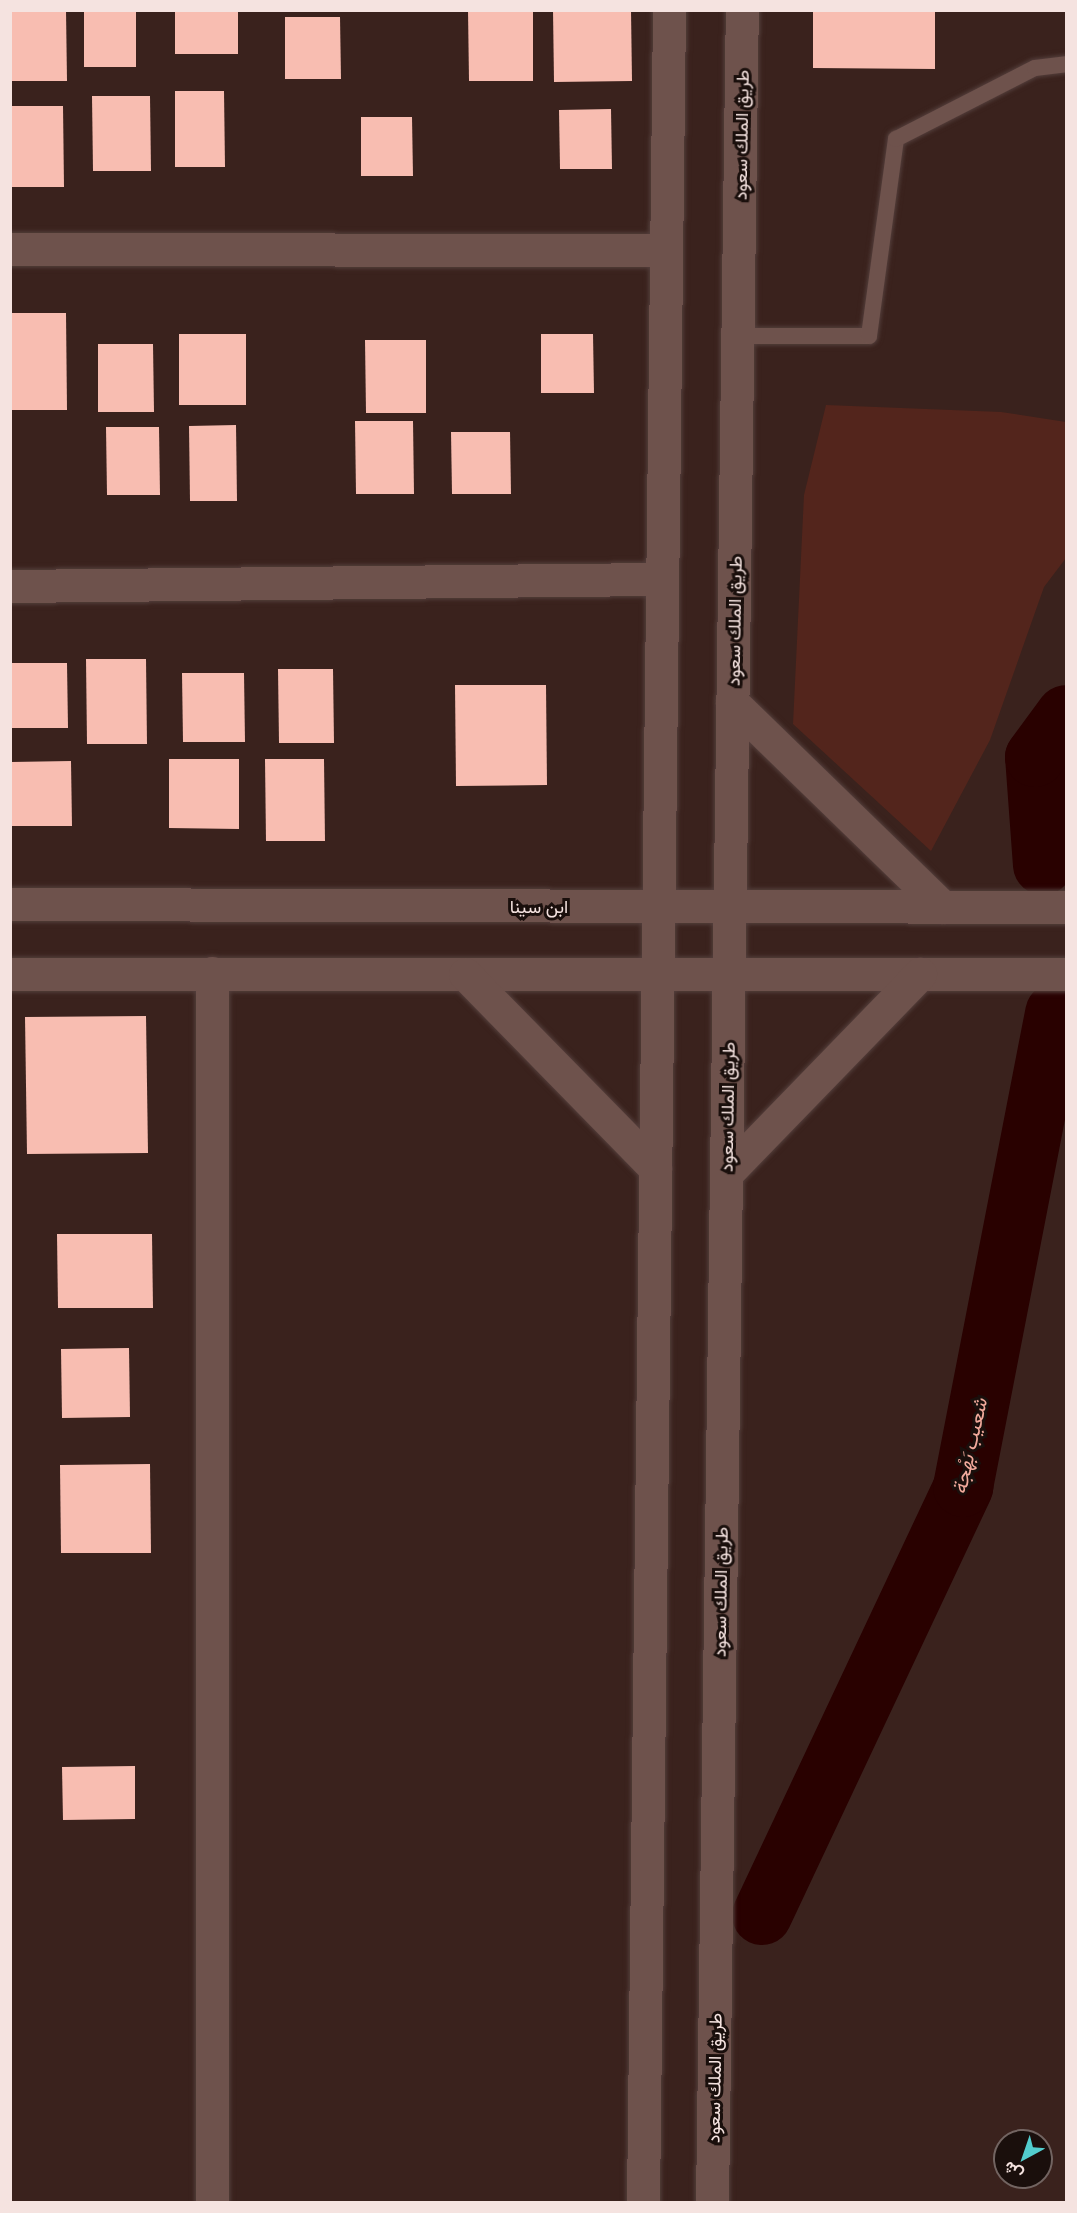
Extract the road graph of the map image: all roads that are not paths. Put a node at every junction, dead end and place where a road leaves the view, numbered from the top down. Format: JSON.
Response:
{"nodes":[{"id":1,"x":669,"y":10,"type":"edge"},
{"id":2,"x":742,"y":10,"type":"edge"},
{"id":3,"x":1066,"y":64,"type":"edge"},
{"id":4,"x":10,"y":249,"type":"edge"},
{"id":5,"x":666,"y":250,"type":"junction"},
{"id":6,"x":738,"y":336,"type":"junction"},
{"id":7,"x":662,"y":579,"type":"junction"},
{"id":8,"x":10,"y":586,"type":"edge"},
{"id":9,"x":732,"y":702,"type":"junction"},
{"id":10,"x":10,"y":904,"type":"edge"},
{"id":11,"x":658,"y":906,"type":"junction"},
{"id":12,"x":730,"y":906,"type":"junction"},
{"id":13,"x":943,"y":907,"type":"junction"},
{"id":14,"x":1066,"y":907,"type":"edge"},
{"id":15,"x":212,"y":973,"type":"junction"},
{"id":16,"x":10,"y":974,"type":"edge"},
{"id":17,"x":465,"y":974,"type":"junction"},
{"id":18,"x":658,"y":974,"type":"junction"},
{"id":19,"x":729,"y":974,"type":"junction"},
{"id":20,"x":920,"y":974,"type":"junction"},
{"id":21,"x":1066,"y":974,"type":"edge"},
{"id":22,"x":655,"y":1168,"type":"junction"},
{"id":23,"x":726,"y":1174,"type":"junction"},
{"id":24,"x":212,"y":2202,"type":"edge"},
{"id":25,"x":643,"y":2202,"type":"edge"},
{"id":26,"x":712,"y":2202,"type":"edge"}],
"edges":[{"from":1,"to":5,"type":"street"},
{"from":2,"to":6,"type":"street","name":"طريق الملك سعود"},
{"from":3,"to":6,"type":"lane"},
{"from":4,"to":5,"type":"street"},
{"from":5,"to":7,"type":"street"},
{"from":6,"to":9,"type":"street","name":"طريق الملك سعود"},
{"from":7,"to":8,"type":"street"},
{"from":7,"to":11,"type":"street"},
{"from":9,"to":12,"type":"street","name":"طريق الملك سعود"},
{"from":9,"to":13,"type":"street"},
{"from":10,"to":11,"type":"street","name":"ابن سينا"},
{"from":11,"to":12,"type":"street","name":"ابن سينا"},
{"from":11,"to":18,"type":"street"},
{"from":12,"to":13,"type":"street","name":"ابن سينا"},
{"from":12,"to":19,"type":"street","name":"طريق الملك سعود"},
{"from":13,"to":14,"type":"street","name":"ابن سينا"},
{"from":15,"to":16,"type":"street"},
{"from":15,"to":17,"type":"street"},
{"from":15,"to":24,"type":"street"},
{"from":17,"to":18,"type":"street"},
{"from":17,"to":22,"type":"street"},
{"from":18,"to":19,"type":"street"},
{"from":18,"to":22,"type":"street"},
{"from":19,"to":20,"type":"street"},
{"from":19,"to":23,"type":"street","name":"طريق الملك سعود"},
{"from":20,"to":21,"type":"street"},
{"from":20,"to":23,"type":"street"},
{"from":22,"to":25,"type":"street"},
{"from":23,"to":26,"type":"street","name":"طريق الملك سعود"}]}
